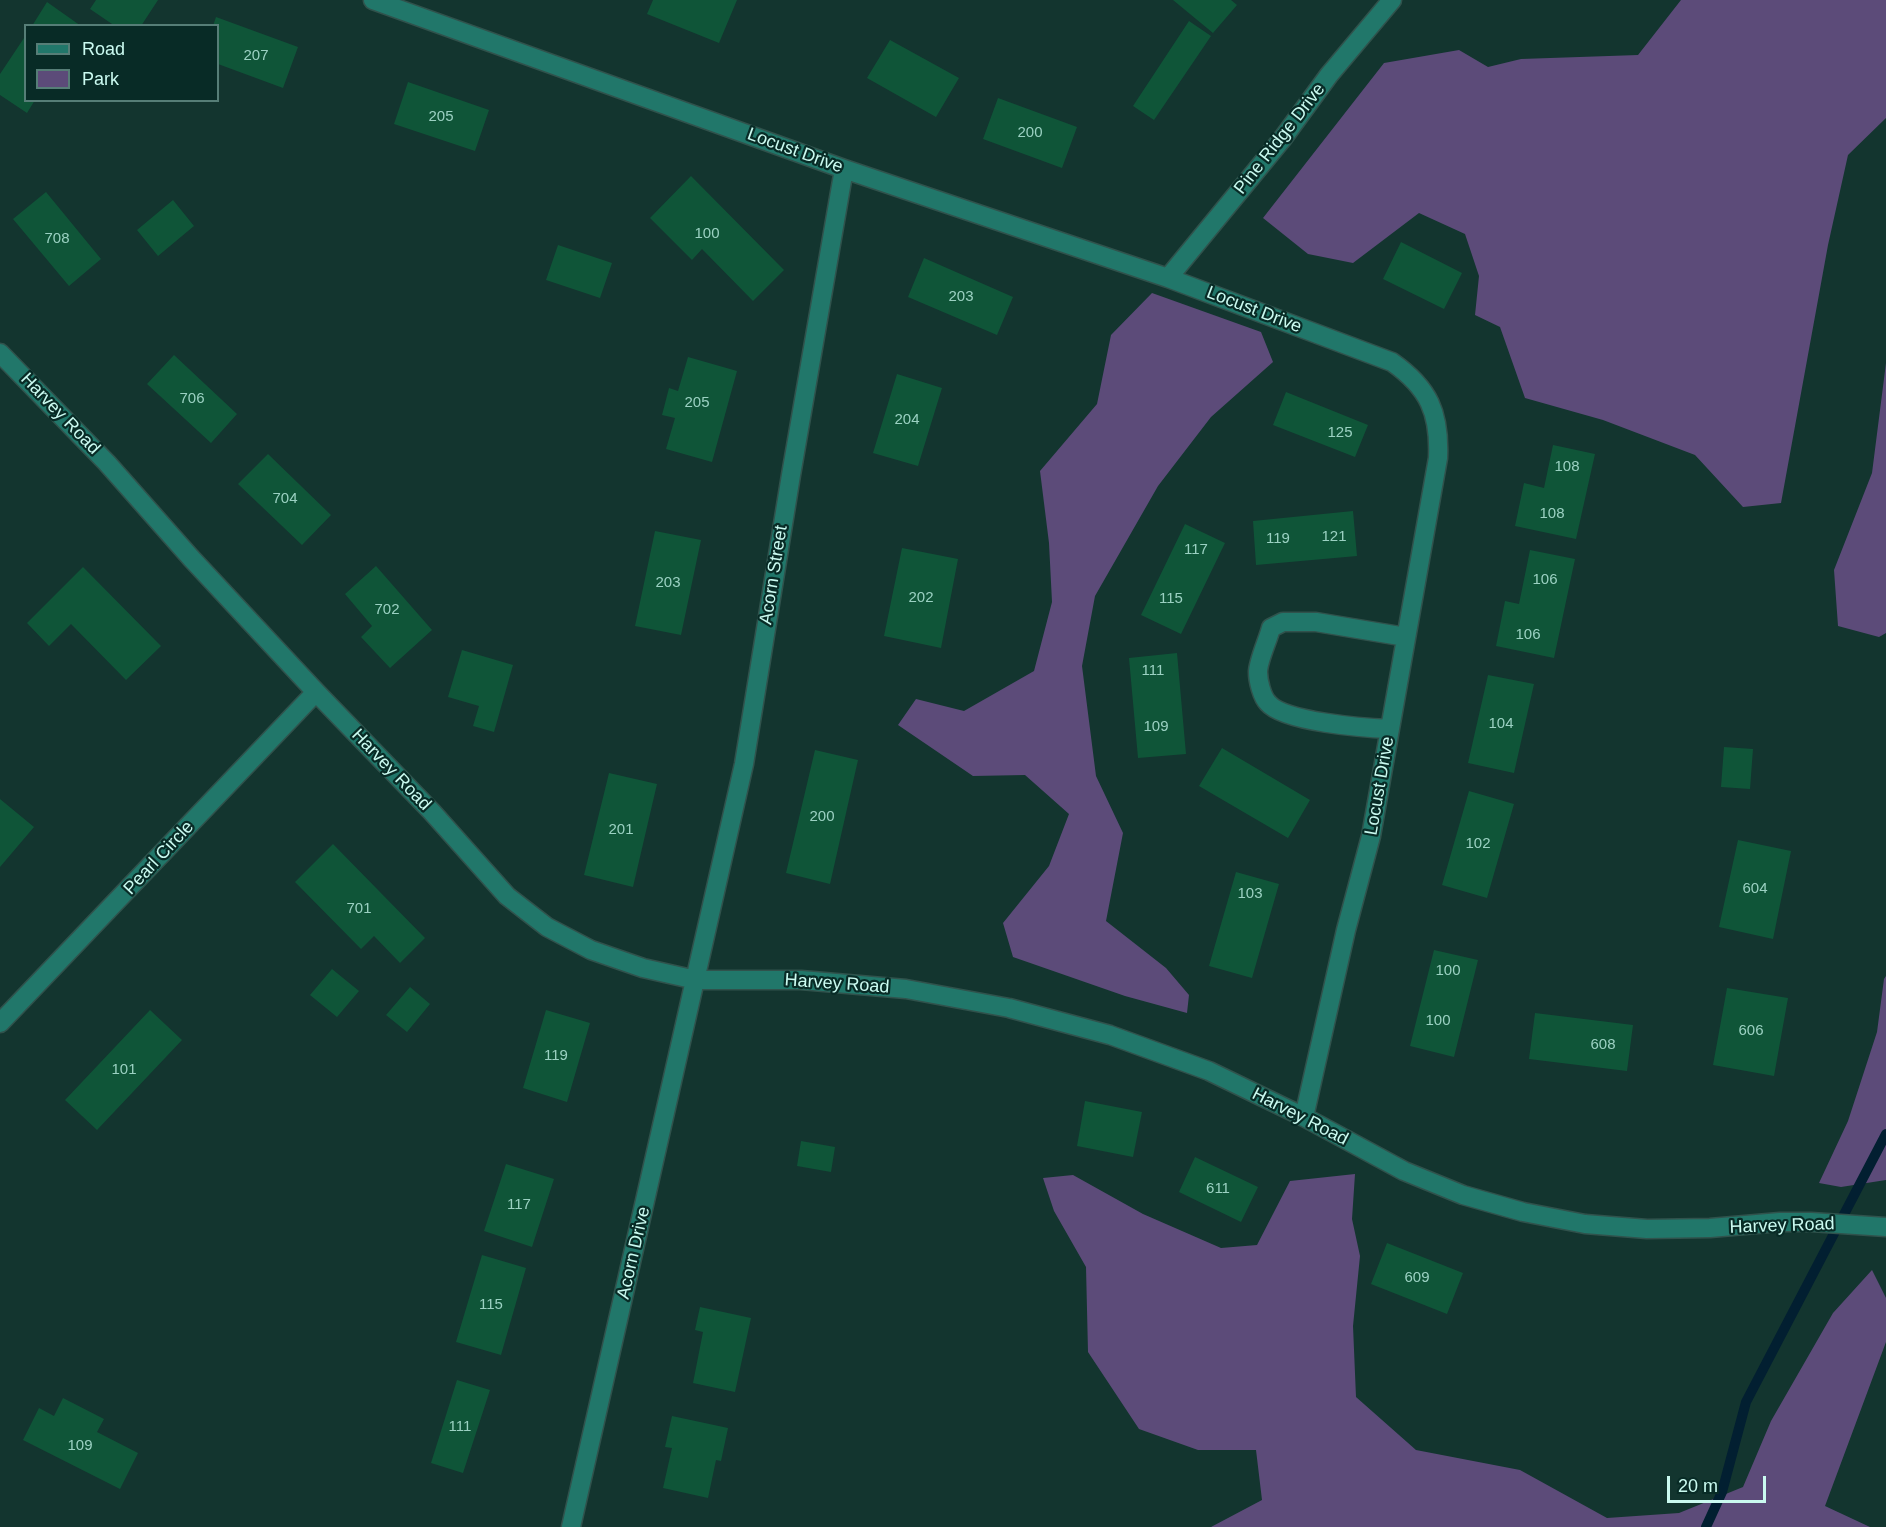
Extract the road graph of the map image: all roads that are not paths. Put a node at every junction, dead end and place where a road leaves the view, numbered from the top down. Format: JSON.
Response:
{"nodes":[{"id":1,"x":373,"y":0,"type":"edge"},
{"id":2,"x":1392,"y":0,"type":"edge"},
{"id":3,"x":844,"y":169,"type":"junction"},
{"id":4,"x":1168,"y":278,"type":"junction"},
{"id":5,"x":0,"y":353,"type":"edge"},
{"id":6,"x":1406,"y":637,"type":"junction"},
{"id":7,"x":316,"y":692,"type":"junction"},
{"id":8,"x":1390,"y":729,"type":"junction"},
{"id":9,"x":696,"y":980,"type":"junction"},
{"id":10,"x":0,"y":1023,"type":"edge"},
{"id":11,"x":1304,"y":1117,"type":"junction"},
{"id":12,"x":1886,"y":1227,"type":"edge"},
{"id":13,"x":571,"y":1527,"type":"edge"}],
"edges":[{"from":1,"to":3,"type":"street","name":"Locust Drive"},
{"from":2,"to":4,"type":"street","name":"Pine Ridge Drive"},
{"from":3,"to":4,"type":"street","name":"Locust Drive"},
{"from":3,"to":9,"type":"street","name":"Acorn Street"},
{"from":4,"to":6,"type":"street","name":"Locust Drive"},
{"from":5,"to":7,"type":"street","name":"Harvey Road"},
{"from":6,"to":8,"type":"street","name":"Locust Drive"},
{"from":6,"to":8,"type":"street"},
{"from":7,"to":9,"type":"street","name":"Harvey Road"},
{"from":7,"to":10,"type":"street","name":"Pearl Circle"},
{"from":8,"to":11,"type":"street","name":"Locust Drive"},
{"from":9,"to":11,"type":"street","name":"Harvey Road"},
{"from":9,"to":13,"type":"street","name":"Acorn Drive"},
{"from":11,"to":12,"type":"street","name":"Harvey Road"}]}
